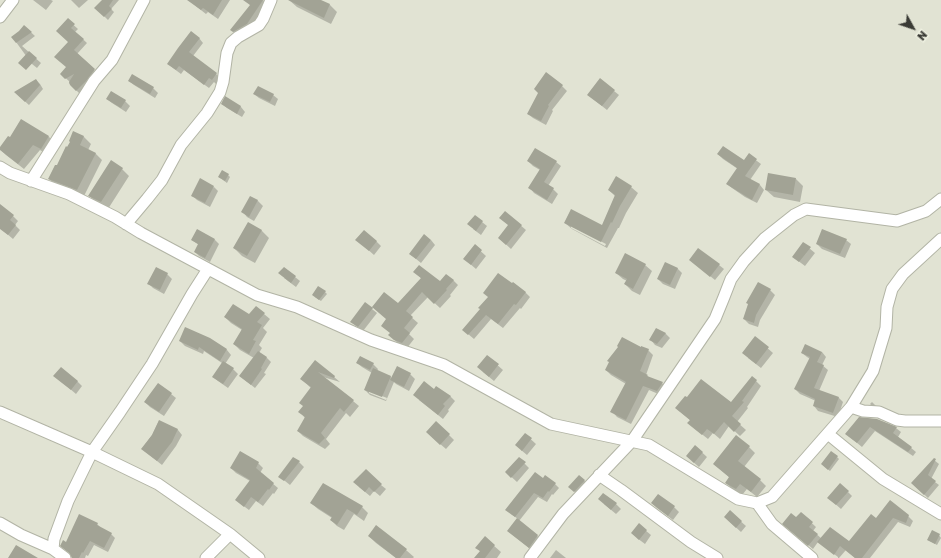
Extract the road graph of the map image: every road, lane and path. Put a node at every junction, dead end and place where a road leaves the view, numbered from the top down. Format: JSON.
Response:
{"nodes":[{"id":1,"x":13,"y":0,"type":"edge"},
{"id":2,"x":144,"y":0,"type":"edge"},
{"id":3,"x":271,"y":0,"type":"edge"},
{"id":4,"x":0,"y":17,"type":"edge"},
{"id":5,"x":0,"y":167,"type":"edge"},
{"id":6,"x":31,"y":181,"type":"junction"},
{"id":7,"x":941,"y":199,"type":"edge"},
{"id":8,"x":126,"y":224,"type":"junction"},
{"id":9,"x":941,"y":239,"type":"edge"},
{"id":10,"x":208,"y":269,"type":"junction"},
{"id":11,"x":851,"y":407,"type":"junction"},
{"id":12,"x":0,"y":412,"type":"edge"},
{"id":13,"x":941,"y":421,"type":"edge"},
{"id":14,"x":828,"y":434,"type":"junction"},
{"id":15,"x":632,"y":441,"type":"junction"},
{"id":16,"x":92,"y":452,"type":"junction"},
{"id":17,"x":599,"y":475,"type":"junction"},
{"id":18,"x":757,"y":503,"type":"junction"},
{"id":19,"x":941,"y":514,"type":"edge"},
{"id":20,"x":0,"y":523,"type":"edge"},
{"id":21,"x":230,"y":534,"type":"junction"},
{"id":22,"x":53,"y":549,"type":"junction"},
{"id":23,"x":65,"y":558,"type":"edge"},
{"id":24,"x":206,"y":558,"type":"edge"},
{"id":25,"x":259,"y":558,"type":"edge"},
{"id":26,"x":530,"y":558,"type":"edge"},
{"id":27,"x":717,"y":558,"type":"edge"},
{"id":28,"x":812,"y":558,"type":"edge"}],
"edges":[{"from":1,"to":4,"type":"street"},
{"from":2,"to":6,"type":"street"},
{"from":3,"to":8,"type":"street"},
{"from":5,"to":6,"type":"street"},
{"from":6,"to":8,"type":"street"},
{"from":7,"to":15,"type":"street"},
{"from":8,"to":10,"type":"street"},
{"from":9,"to":11,"type":"street"},
{"from":10,"to":15,"type":"street"},
{"from":10,"to":16,"type":"street"},
{"from":11,"to":13,"type":"street"},
{"from":11,"to":14,"type":"street"},
{"from":12,"to":16,"type":"street"},
{"from":14,"to":18,"type":"street"},
{"from":14,"to":19,"type":"street"},
{"from":15,"to":17,"type":"street"},
{"from":15,"to":18,"type":"street"},
{"from":16,"to":21,"type":"street"},
{"from":16,"to":22,"type":"street"},
{"from":17,"to":26,"type":"street"},
{"from":17,"to":27,"type":"street"},
{"from":18,"to":28,"type":"street"},
{"from":20,"to":22,"type":"street"},
{"from":21,"to":24,"type":"street"},
{"from":21,"to":25,"type":"street"},
{"from":22,"to":23,"type":"street"}]}
